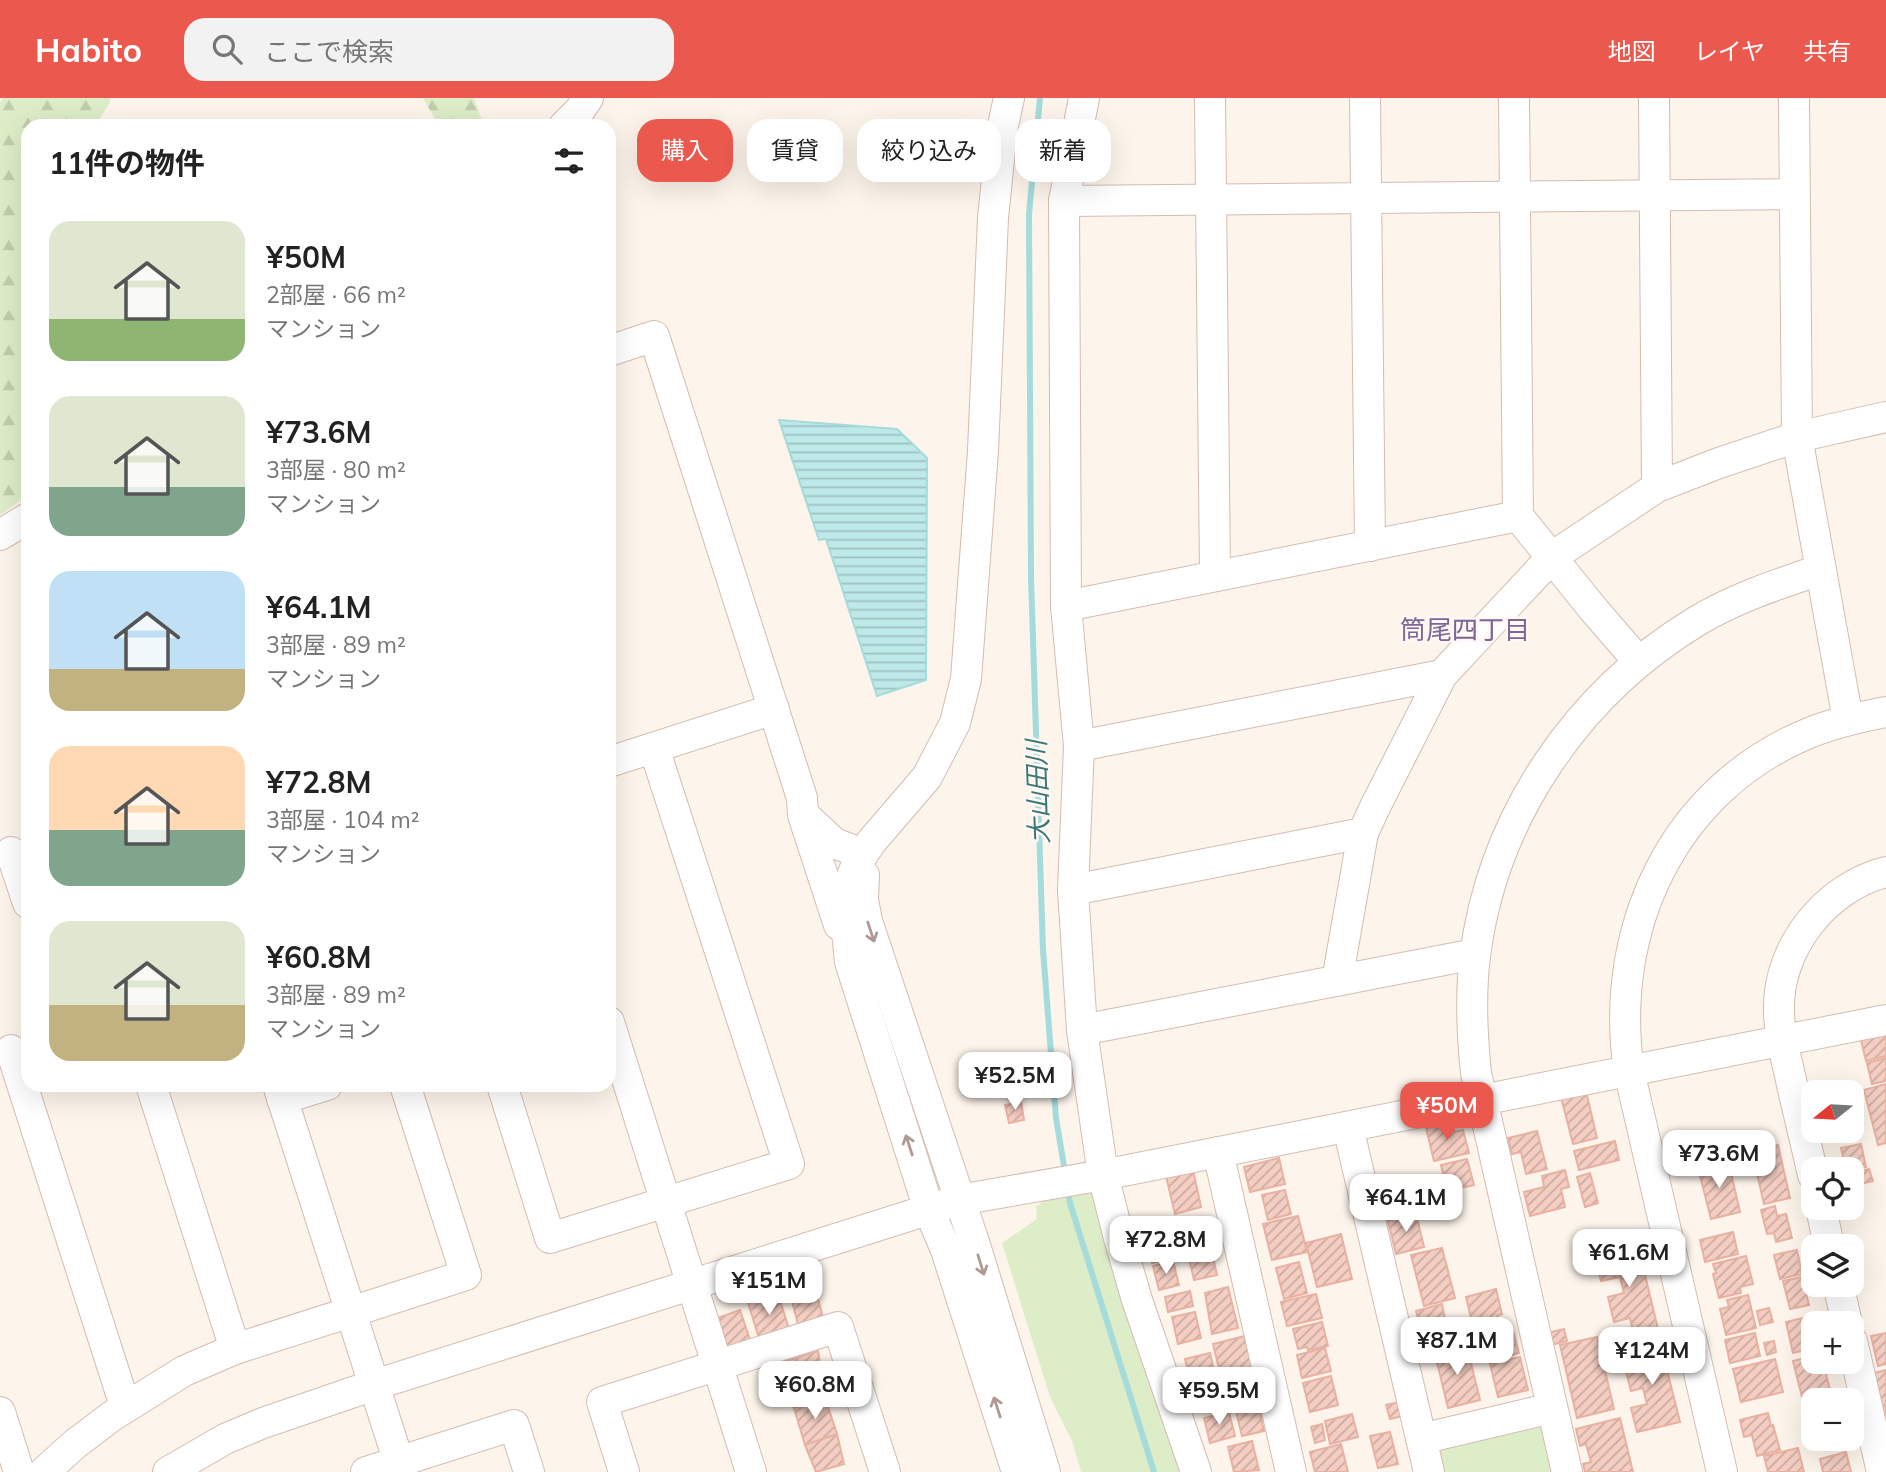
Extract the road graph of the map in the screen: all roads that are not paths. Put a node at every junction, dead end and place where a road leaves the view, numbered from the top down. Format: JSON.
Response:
{"nodes":[{"id":1,"x":588,"y":98,"type":"edge"},
{"id":2,"x":1009,"y":98,"type":"edge"},
{"id":3,"x":1084,"y":98,"type":"edge"},
{"id":4,"x":1210,"y":98,"type":"edge"},
{"id":5,"x":1365,"y":98,"type":"edge"},
{"id":6,"x":1514,"y":98,"type":"edge"},
{"id":7,"x":1654,"y":98,"type":"edge"},
{"id":8,"x":1794,"y":98,"type":"edge"},
{"id":9,"x":571,"y":119,"type":"edge"},
{"id":10,"x":1794,"y":194,"type":"junction"},
{"id":11,"x":1515,"y":195,"type":"junction"},
{"id":12,"x":1656,"y":196,"type":"junction"},
{"id":13,"x":1366,"y":198,"type":"junction"},
{"id":14,"x":1212,"y":200,"type":"junction"},
{"id":15,"x":1064,"y":201,"type":"junction"},
{"id":16,"x":616,"y":349,"type":"edge"},
{"id":17,"x":1886,"y":417,"type":"edge"},
{"id":18,"x":1797,"y":437,"type":"junction"},
{"id":19,"x":1657,"y":487,"type":"junction"},
{"id":20,"x":1517,"y":516,"type":"junction"},
{"id":21,"x":21,"y":522,"type":"edge"},
{"id":22,"x":0,"y":535,"type":"edge"},
{"id":23,"x":1370,"y":546,"type":"junction"},
{"id":24,"x":1552,"y":557,"type":"junction"},
{"id":25,"x":1820,"y":570,"type":"junction"},
{"id":26,"x":1215,"y":576,"type":"junction"},
{"id":27,"x":1066,"y":606,"type":"junction"},
{"id":28,"x":1639,"y":662,"type":"junction"},
{"id":29,"x":1442,"y":676,"type":"junction"},
{"id":30,"x":774,"y":709,"type":"junction"},
{"id":31,"x":1886,"y":712,"type":"edge"},
{"id":32,"x":1848,"y":720,"type":"junction"},
{"id":33,"x":1079,"y":746,"type":"junction"},
{"id":34,"x":654,"y":748,"type":"junction"},
{"id":35,"x":616,"y":760,"type":"edge"},
{"id":36,"x":803,"y":815,"type":"junction"},
{"id":37,"x":1363,"y":833,"type":"junction"},
{"id":38,"x":867,"y":847,"type":"junction"},
{"id":39,"x":13,"y":851,"type":"edge"},
{"id":40,"x":1886,"y":872,"type":"edge"},
{"id":41,"x":21,"y":879,"type":"edge"},
{"id":42,"x":1073,"y":890,"type":"junction"},
{"id":43,"x":1475,"y":954,"type":"junction"},
{"id":44,"x":850,"y":962,"type":"junction"},
{"id":45,"x":1337,"y":981,"type":"junction"},
{"id":46,"x":1886,"y":1020,"type":"edge"},
{"id":47,"x":1082,"y":1031,"type":"junction"},
{"id":48,"x":1782,"y":1040,"type":"junction"},
{"id":49,"x":616,"y":1045,"type":"edge"},
{"id":50,"x":13,"y":1049,"type":"edge"},
{"id":51,"x":1629,"y":1071,"type":"junction"},
{"id":52,"x":21,"y":1074,"type":"edge"},
{"id":53,"x":26,"y":1092,"type":"edge"},
{"id":54,"x":152,"y":1092,"type":"edge"},
{"id":55,"x":280,"y":1092,"type":"edge"},
{"id":56,"x":407,"y":1092,"type":"edge"},
{"id":57,"x":504,"y":1092,"type":"edge"},
{"id":58,"x":1481,"y":1100,"type":"junction"},
{"id":59,"x":1348,"y":1127,"type":"junction"},
{"id":60,"x":1218,"y":1152,"type":"junction"},
{"id":61,"x":1809,"y":1157,"type":"edge"},
{"id":62,"x":1103,"y":1174,"type":"junction"},
{"id":63,"x":959,"y":1200,"type":"junction"},
{"id":64,"x":667,"y":1202,"type":"junction"},
{"id":65,"x":929,"y":1210,"type":"junction"},
{"id":66,"x":692,"y":1284,"type":"junction"},
{"id":67,"x":351,"y":1311,"type":"junction"},
{"id":68,"x":235,"y":1349,"type":"junction"},
{"id":69,"x":717,"y":1366,"type":"junction"},
{"id":70,"x":1860,"y":1374,"type":"edge"},
{"id":71,"x":373,"y":1385,"type":"junction"},
{"id":72,"x":125,"y":1406,"type":"junction"},
{"id":73,"x":1552,"y":1408,"type":"junction"},
{"id":74,"x":0,"y":1412,"type":"edge"},
{"id":75,"x":1421,"y":1439,"type":"junction"},
{"id":76,"x":400,"y":1467,"type":"edge"},
{"id":77,"x":19,"y":1472,"type":"edge"},
{"id":78,"x":44,"y":1472,"type":"edge"},
{"id":79,"x":169,"y":1472,"type":"edge"},
{"id":80,"x":366,"y":1472,"type":"edge"},
{"id":81,"x":528,"y":1472,"type":"edge"},
{"id":82,"x":624,"y":1472,"type":"edge"},
{"id":83,"x":751,"y":1472,"type":"edge"},
{"id":84,"x":885,"y":1472,"type":"edge"},
{"id":85,"x":1017,"y":1472,"type":"edge"},
{"id":86,"x":1045,"y":1472,"type":"edge"},
{"id":87,"x":1196,"y":1472,"type":"edge"},
{"id":88,"x":1291,"y":1472,"type":"edge"},
{"id":89,"x":1429,"y":1472,"type":"edge"},
{"id":90,"x":1567,"y":1472,"type":"edge"},
{"id":91,"x":1722,"y":1472,"type":"edge"},
{"id":92,"x":1882,"y":1472,"type":"edge"}],
"edges":[{"from":1,"to":9,"type":"street"},
{"from":2,"to":38,"type":"street"},
{"from":3,"to":15,"type":"street"},
{"from":4,"to":14,"type":"street"},
{"from":5,"to":13,"type":"street"},
{"from":6,"to":11,"type":"street"},
{"from":7,"to":12,"type":"street"},
{"from":8,"to":10,"type":"street"},
{"from":10,"to":12,"type":"street"},
{"from":10,"to":18,"type":"street"},
{"from":11,"to":12,"type":"street"},
{"from":11,"to":13,"type":"street"},
{"from":11,"to":20,"type":"street"},
{"from":12,"to":19,"type":"street"},
{"from":13,"to":14,"type":"street"},
{"from":13,"to":23,"type":"street"},
{"from":14,"to":15,"type":"street"},
{"from":14,"to":26,"type":"street"},
{"from":15,"to":27,"type":"street"},
{"from":16,"to":30,"type":"street"},
{"from":17,"to":18,"type":"street"},
{"from":18,"to":19,"type":"street"},
{"from":18,"to":25,"type":"street"},
{"from":19,"to":24,"type":"street"},
{"from":20,"to":23,"type":"street"},
{"from":20,"to":24,"type":"street"},
{"from":21,"to":22,"type":"street"},
{"from":23,"to":26,"type":"street"},
{"from":24,"to":28,"type":"street"},
{"from":24,"to":29,"type":"street"},
{"from":25,"to":28,"type":"street"},
{"from":25,"to":32,"type":"street"},
{"from":26,"to":27,"type":"street"},
{"from":27,"to":33,"type":"street"},
{"from":28,"to":43,"type":"street"},
{"from":29,"to":33,"type":"street"},
{"from":29,"to":37,"type":"street"},
{"from":30,"to":34,"type":"street"},
{"from":30,"to":36,"type":"street"},
{"from":31,"to":32,"type":"street"},
{"from":32,"to":51,"type":"street"},
{"from":33,"to":42,"type":"street"},
{"from":34,"to":35,"type":"street"},
{"from":34,"to":64,"type":"street"},
{"from":36,"to":38,"type":"street"},
{"from":36,"to":44,"type":"street"},
{"from":37,"to":42,"type":"street"},
{"from":37,"to":45,"type":"street"},
{"from":38,"to":44,"type":"street"},
{"from":38,"to":63,"type":"street","one_way":true},
{"from":39,"to":41,"type":"street"},
{"from":40,"to":48,"type":"street"},
{"from":42,"to":47,"type":"street"},
{"from":43,"to":45,"type":"street"},
{"from":43,"to":58,"type":"street"},
{"from":65,"to":44,"type":"street","one_way":true},
{"from":45,"to":47,"type":"street"},
{"from":46,"to":48,"type":"street"},
{"from":47,"to":62,"type":"street"},
{"from":48,"to":51,"type":"street"},
{"from":48,"to":61,"type":"street"},
{"from":49,"to":64,"type":"street"},
{"from":50,"to":52,"type":"street"},
{"from":51,"to":58,"type":"street"},
{"from":51,"to":91,"type":"street"},
{"from":53,"to":72,"type":"street"},
{"from":54,"to":68,"type":"street"},
{"from":55,"to":67,"type":"street"},
{"from":56,"to":67,"type":"street"},
{"from":57,"to":64,"type":"street"},
{"from":58,"to":59,"type":"street"},
{"from":58,"to":73,"type":"street"},
{"from":59,"to":60,"type":"street"},
{"from":59,"to":75,"type":"street"},
{"from":60,"to":62,"type":"street"},
{"from":60,"to":88,"type":"street"},
{"from":62,"to":63,"type":"street"},
{"from":62,"to":87,"type":"street"},
{"from":63,"to":65,"type":"street"},
{"from":63,"to":86,"type":"street","one_way":true},
{"from":64,"to":66,"type":"street"},
{"from":65,"to":66,"type":"street"},
{"from":85,"to":65,"type":"street","one_way":true},
{"from":66,"to":69,"type":"street"},
{"from":66,"to":71,"type":"street"},
{"from":67,"to":68,"type":"street"},
{"from":67,"to":71,"type":"street"},
{"from":68,"to":72,"type":"street"},
{"from":69,"to":82,"type":"street"},
{"from":69,"to":83,"type":"street"},
{"from":69,"to":84,"type":"street"},
{"from":70,"to":92,"type":"street"},
{"from":71,"to":76,"type":"street"},
{"from":71,"to":79,"type":"street"},
{"from":72,"to":78,"type":"street"},
{"from":73,"to":75,"type":"street"},
{"from":73,"to":90,"type":"street"},
{"from":74,"to":77,"type":"street"},
{"from":75,"to":89,"type":"street"},
{"from":76,"to":80,"type":"street"},
{"from":76,"to":81,"type":"street"}]}
